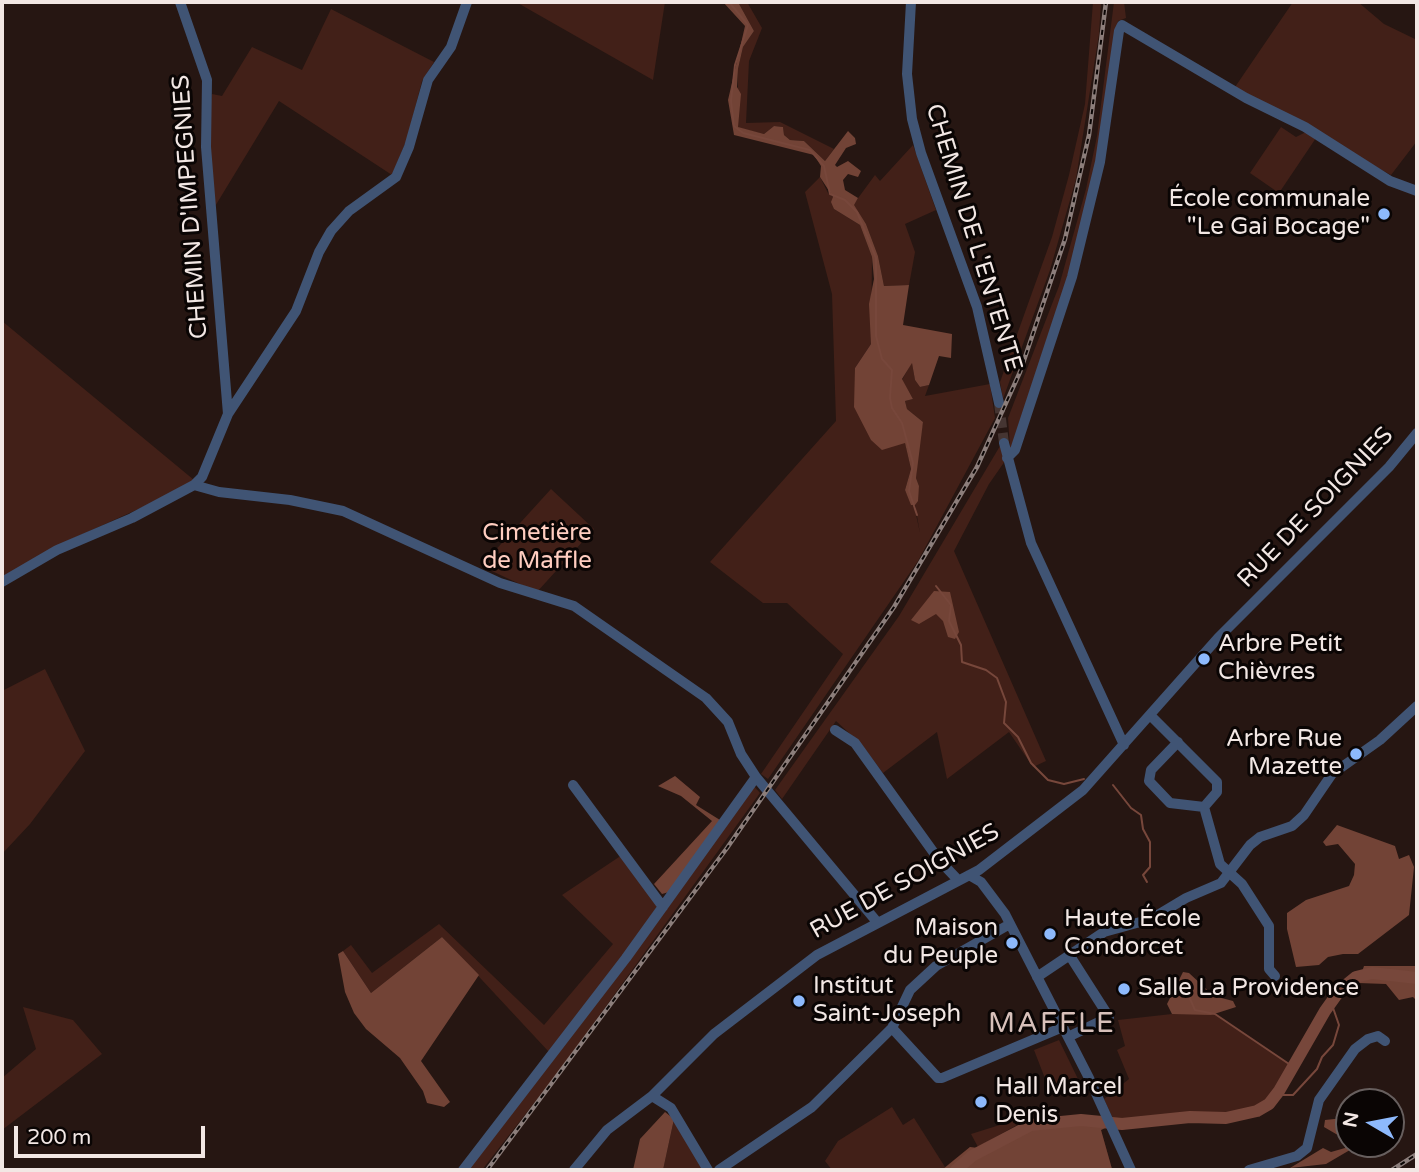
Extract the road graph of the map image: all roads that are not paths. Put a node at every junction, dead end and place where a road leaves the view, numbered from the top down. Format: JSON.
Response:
{"nodes":[{"id":1,"x":180,"y":2,"type":"edge"},
{"id":2,"x":467,"y":2,"type":"edge"},
{"id":3,"x":911,"y":2,"type":"edge"},
{"id":4,"x":1417,"y":191,"type":"edge"},
{"id":5,"x":999,"y":403,"type":"tunnel mouth"},
{"id":6,"x":228,"y":414,"type":"junction"},
{"id":7,"x":1417,"y":433,"type":"edge"},
{"id":8,"x":1004,"y":443,"type":"tunnel mouth"},
{"id":9,"x":1007,"y":458,"type":"junction"},
{"id":10,"x":194,"y":485,"type":"junction"},
{"id":11,"x":2,"y":582,"type":"edge"},
{"id":12,"x":1417,"y":706,"type":"edge"},
{"id":13,"x":1150,"y":715,"type":"junction"},
{"id":14,"x":835,"y":730,"type":"dead end"},
{"id":15,"x":1178,"y":742,"type":"junction"},
{"id":16,"x":1124,"y":745,"type":"junction"},
{"id":17,"x":756,"y":777,"type":"junction"},
{"id":18,"x":573,"y":785,"type":"dead end"},
{"id":19,"x":1204,"y":807,"type":"junction"},
{"id":20,"x":974,"y":873,"type":"junction"},
{"id":21,"x":1228,"y":874,"type":"junction"},
{"id":22,"x":958,"y":880,"type":"junction"},
{"id":23,"x":663,"y":907,"type":"junction"},
{"id":24,"x":877,"y":922,"type":"junction"},
{"id":25,"x":1010,"y":924,"type":"junction"},
{"id":26,"x":1070,"y":956,"type":"junction"},
{"id":27,"x":1275,"y":976,"type":"dead end"},
{"id":28,"x":1037,"y":977,"type":"junction"},
{"id":29,"x":892,"y":1028,"type":"junction"},
{"id":30,"x":1066,"y":1032,"type":"junction"},
{"id":31,"x":1385,"y":1041,"type":"dead end"},
{"id":32,"x":652,"y":1096,"type":"junction"},
{"id":33,"x":463,"y":1170,"type":"edge"},
{"id":34,"x":574,"y":1170,"type":"edge"},
{"id":35,"x":712,"y":1170,"type":"edge"},
{"id":36,"x":1131,"y":1170,"type":"edge"},
{"id":37,"x":1249,"y":1170,"type":"edge"}],
"edges":[{"from":1,"to":6,"type":"street","name":"CHEMIN D'IMPEGNIES"},
{"from":2,"to":6,"type":"street"},
{"from":3,"to":5,"type":"street","name":"CHEMIN DE L'ENTENTE"},
{"from":4,"to":9,"type":"street"},
{"from":6,"to":10,"type":"street"},
{"from":7,"to":13,"type":"street","name":"RUE DE SOIGNIES"},
{"from":8,"to":9,"type":"street"},
{"from":9,"to":16,"type":"street"},
{"from":10,"to":11,"type":"street"},
{"from":10,"to":17,"type":"street"},
{"from":12,"to":21,"type":"street"},
{"from":13,"to":15,"type":"street"},
{"from":13,"to":16,"type":"street","name":"RUE DE SOIGNIES"},
{"from":14,"to":22,"type":"street"},
{"from":15,"to":19,"type":"street"},
{"from":15,"to":19,"type":"street"},
{"from":16,"to":20,"type":"street","name":"RUE DE SOIGNIES"},
{"from":17,"to":23,"type":"street"},
{"from":17,"to":24,"type":"street"},
{"from":18,"to":23,"type":"street"},
{"from":19,"to":21,"type":"street"},
{"from":20,"to":22,"type":"street","name":"RUE DE SOIGNIES"},
{"from":20,"to":25,"type":"street"},
{"from":21,"to":26,"type":"street"},
{"from":21,"to":27,"type":"street"},
{"from":22,"to":24,"type":"street","name":"RUE DE SOIGNIES"},
{"from":23,"to":33,"type":"street"},
{"from":24,"to":32,"type":"street","name":"RUE DE SOIGNIES"},
{"from":25,"to":28,"type":"street"},
{"from":25,"to":29,"type":"street"},
{"from":26,"to":28,"type":"street"},
{"from":26,"to":30,"type":"street"},
{"from":28,"to":30,"type":"street"},
{"from":29,"to":30,"type":"street"},
{"from":29,"to":35,"type":"street"},
{"from":30,"to":36,"type":"street"},
{"from":31,"to":37,"type":"street"},
{"from":32,"to":34,"type":"street","name":"RUE DE SOIGNIES"},
{"from":32,"to":35,"type":"street"}]}
